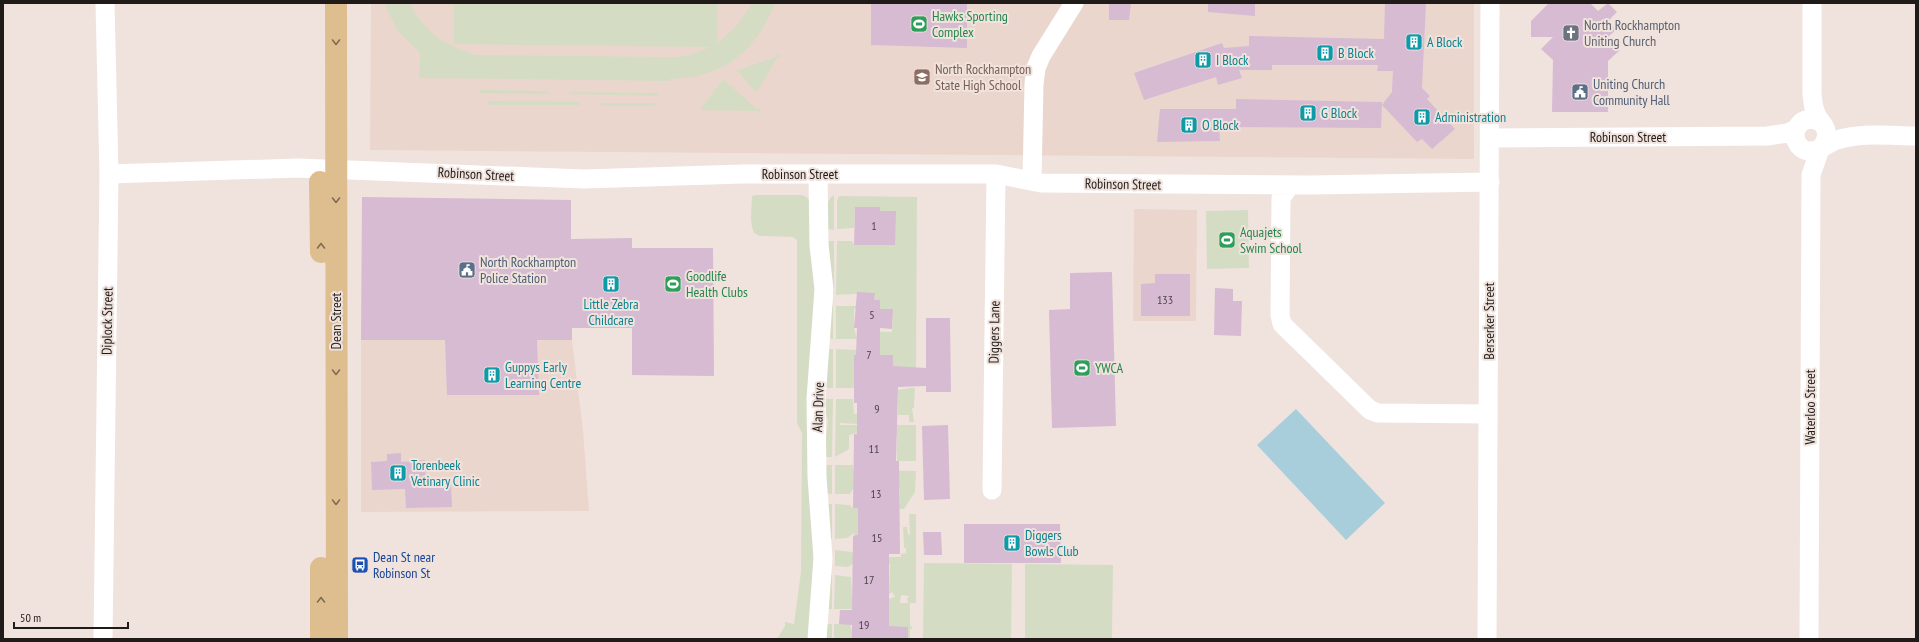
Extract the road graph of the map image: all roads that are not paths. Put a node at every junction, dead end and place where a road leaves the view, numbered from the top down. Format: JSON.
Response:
{"nodes":[{"id":1,"x":105,"y":3,"type":"edge"},
{"id":2,"x":321,"y":3,"type":"edge"},
{"id":3,"x":336,"y":3,"type":"edge"},
{"id":4,"x":1074,"y":3,"type":"edge"},
{"id":5,"x":1490,"y":3,"type":"edge"},
{"id":6,"x":1812,"y":3,"type":"edge"},
{"id":7,"x":1812,"y":93,"type":"junction"},
{"id":8,"x":1798,"y":136,"type":"junction"},
{"id":9,"x":1823,"y":136,"type":"junction"},
{"id":10,"x":1916,"y":136,"type":"edge"},
{"id":11,"x":1490,"y":138,"type":"junction"},
{"id":12,"x":328,"y":169,"type":"junction"},
{"id":13,"x":109,"y":174,"type":"junction"},
{"id":14,"x":818,"y":174,"type":"junction"},
{"id":15,"x":996,"y":174,"type":"junction"},
{"id":16,"x":1811,"y":175,"type":"junction"},
{"id":17,"x":1032,"y":181,"type":"junction"},
{"id":18,"x":1490,"y":182,"type":"junction"},
{"id":19,"x":1290,"y":185,"type":"junction"},
{"id":20,"x":1488,"y":414,"type":"junction"},
{"id":21,"x":992,"y":490,"type":"dead end"},
{"id":22,"x":103,"y":639,"type":"edge"},
{"id":23,"x":321,"y":639,"type":"edge"},
{"id":24,"x":337,"y":639,"type":"edge"},
{"id":25,"x":817,"y":639,"type":"edge"},
{"id":26,"x":1487,"y":639,"type":"edge"},
{"id":27,"x":1809,"y":639,"type":"edge"}],
"edges":[{"from":1,"to":13,"type":"street","name":"Diplock Street"},
{"from":2,"to":12,"type":"main road","name":"Dean Street"},
{"from":3,"to":12,"type":"main road","name":"Dean Street","one_way":true},
{"from":4,"to":17,"type":"street"},
{"from":5,"to":11,"type":"street","name":"Berserker Street"},
{"from":6,"to":7,"type":"street"},
{"from":7,"to":8,"type":"street"},
{"from":7,"to":9,"type":"street"},
{"from":8,"to":9,"type":"street","name":"Robinson Street"},
{"from":8,"to":9,"type":"street"},
{"from":8,"to":11,"type":"street","name":"Robinson Street"},
{"from":8,"to":16,"type":"street"},
{"from":9,"to":10,"type":"street"},
{"from":9,"to":16,"type":"street"},
{"from":11,"to":18,"type":"street","name":"Berserker Street"},
{"from":12,"to":13,"type":"street","name":"Robinson Street"},
{"from":12,"to":14,"type":"street","name":"Robinson Street"},
{"from":23,"to":12,"type":"main road","name":"Dean Street","one_way":true},
{"from":12,"to":24,"type":"main road","name":"Dean Street","one_way":true},
{"from":13,"to":22,"type":"street","name":"Diplock Street"},
{"from":14,"to":15,"type":"street","name":"Robinson Street"},
{"from":14,"to":25,"type":"street","name":"Alan Drive"},
{"from":15,"to":17,"type":"street","name":"Robinson Street"},
{"from":15,"to":21,"type":"street","name":"Diggers Lane"},
{"from":16,"to":27,"type":"street","name":"Waterloo Street"},
{"from":17,"to":19,"type":"street","name":"Robinson Street"},
{"from":18,"to":19,"type":"street","name":"Robinson Street"},
{"from":18,"to":20,"type":"street","name":"Berserker Street"},
{"from":19,"to":20,"type":"street"},
{"from":20,"to":26,"type":"street","name":"Berserker Street"}]}
